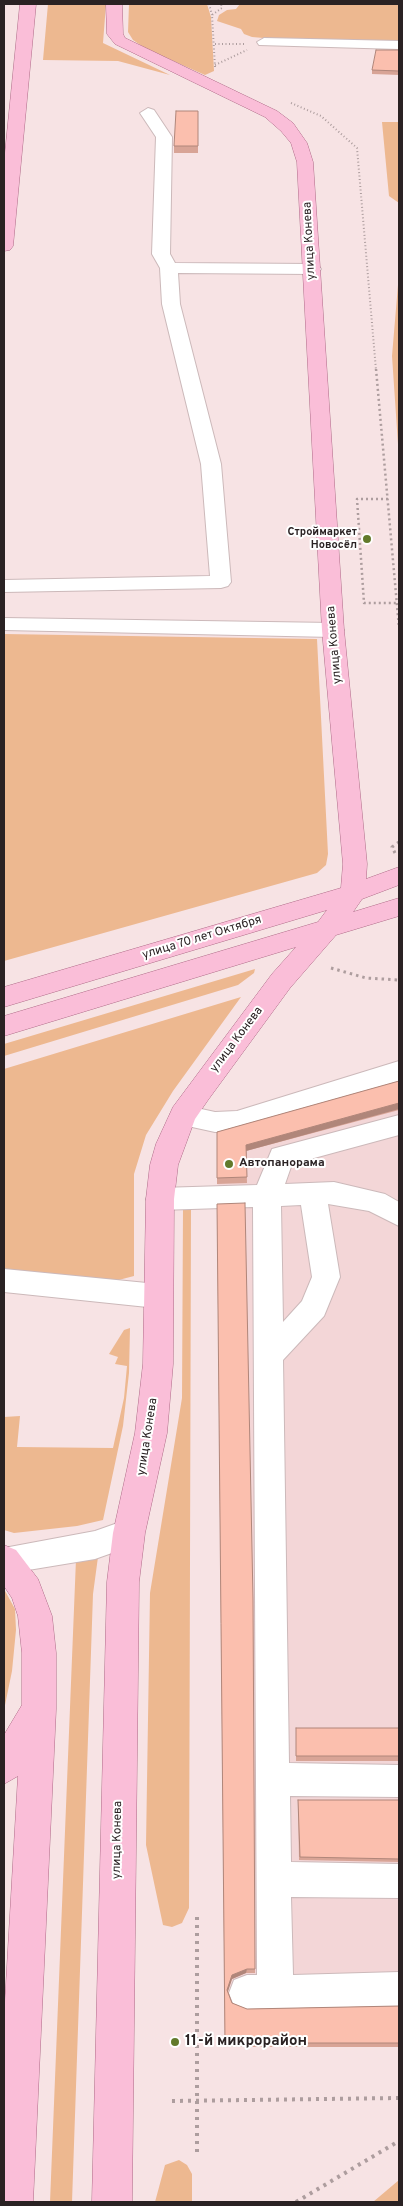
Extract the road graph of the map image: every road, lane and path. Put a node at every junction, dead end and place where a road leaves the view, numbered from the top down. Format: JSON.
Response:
{"nodes":[{"id":1,"x":28,"y":4,"type":"edge"},
{"id":2,"x":114,"y":4,"type":"edge"},
{"id":3,"x":209,"y":4,"type":"edge"},
{"id":4,"x":221,"y":4,"type":"edge"},
{"id":5,"x":212,"y":15,"type":"junction"},
{"id":6,"x":264,"y":42,"type":"joint"},
{"id":7,"x":399,"y":45,"type":"edge"},
{"id":8,"x":215,"y":65,"type":"junction"},
{"id":9,"x":216,"y":71,"type":"dead end"},
{"id":10,"x":148,"y":113,"type":"dead end"},
{"id":11,"x":357,"y":148,"type":"dead end"},
{"id":12,"x":8,"y":174,"type":"edge"},
{"id":13,"x":4,"y":246,"type":"edge"},
{"id":14,"x":170,"y":268,"type":"junction"},
{"id":15,"x":312,"y":269,"type":"junction"},
{"id":16,"x":388,"y":499,"type":"junction"},
{"id":17,"x":4,"y":586,"type":"edge"},
{"id":18,"x":397,"y":603,"type":"junction"},
{"id":19,"x":4,"y":624,"type":"edge"},
{"id":20,"x":399,"y":628,"type":"edge"},
{"id":21,"x":333,"y":630,"type":"junction"},
{"id":22,"x":399,"y":842,"type":"edge"},
{"id":23,"x":397,"y":864,"type":"edge"},
{"id":24,"x":352,"y":892,"type":"junction"},
{"id":25,"x":399,"y":907,"type":"edge"},
{"id":26,"x":326,"y":930,"type":"junction"},
{"id":27,"x":331,"y":968,"type":"dead end"},
{"id":28,"x":399,"y":980,"type":"edge"},
{"id":29,"x":4,"y":997,"type":"edge"},
{"id":30,"x":4,"y":1026,"type":"edge"},
{"id":31,"x":399,"y":1070,"type":"edge"},
{"id":32,"x":184,"y":1116,"type":"junction"},
{"id":33,"x":399,"y":1125,"type":"edge"},
{"id":34,"x":313,"y":1194,"type":"junction"},
{"id":35,"x":267,"y":1196,"type":"junction"},
{"id":36,"x":160,"y":1199,"type":"junction"},
{"id":37,"x":399,"y":1215,"type":"edge"},
{"id":38,"x":4,"y":1280,"type":"edge"},
{"id":39,"x":157,"y":1296,"type":"junction"},
{"id":40,"x":269,"y":1355,"type":"junction"},
{"id":41,"x":130,"y":1533,"type":"junction"},
{"id":42,"x":5,"y":1560,"type":"edge"},
{"id":43,"x":39,"y":1709,"type":"junction"},
{"id":44,"x":4,"y":1767,"type":"edge"},
{"id":45,"x":273,"y":1779,"type":"junction"},
{"id":46,"x":399,"y":1781,"type":"edge"},
{"id":47,"x":274,"y":1879,"type":"junction"},
{"id":48,"x":399,"y":1881,"type":"edge"},
{"id":49,"x":197,"y":1918,"type":"dead end"},
{"id":50,"x":399,"y":1990,"type":"edge"},
{"id":51,"x":399,"y":2098,"type":"edge"},
{"id":52,"x":172,"y":2101,"type":"dead end"},
{"id":53,"x":198,"y":2102,"type":"junction"},
{"id":54,"x":399,"y":2141,"type":"edge"},
{"id":55,"x":197,"y":2156,"type":"dead end"},
{"id":56,"x":13,"y":2202,"type":"edge"},
{"id":57,"x":112,"y":2202,"type":"edge"},
{"id":58,"x":296,"y":2202,"type":"edge"}],
"edges":[{"from":1,"to":12,"type":"main road"},
{"from":2,"to":15,"type":"main road","name":"улица Конева"},
{"from":3,"to":5,"type":"path"},
{"from":4,"to":5,"type":"path"},
{"from":5,"to":8,"type":"path"},
{"from":6,"to":7,"type":"street"},
{"from":6,"to":8,"type":"path"},
{"from":8,"to":9,"type":"path"},
{"from":10,"to":14,"type":"street"},
{"from":11,"to":16,"type":"path"},
{"from":12,"to":13,"type":"main road"},
{"from":14,"to":15,"type":"street"},
{"from":14,"to":17,"type":"street"},
{"from":15,"to":21,"type":"main road","name":"улица Конева"},
{"from":16,"to":18,"type":"path"},
{"from":16,"to":18,"type":"path"},
{"from":18,"to":20,"type":"path"},
{"from":19,"to":21,"type":"street"},
{"from":21,"to":24,"type":"main road","name":"улица Конева"},
{"from":22,"to":23,"type":"path"},
{"from":23,"to":24,"type":"main road","name":"улица 70 лет Октября"},
{"from":24,"to":26,"type":"main road","name":"улица Конева"},
{"from":24,"to":29,"type":"main road","name":"улица 70 лет Октября"},
{"from":25,"to":26,"type":"main road"},
{"from":26,"to":30,"type":"main road"},
{"from":26,"to":32,"type":"main road","name":"улица Конева"},
{"from":27,"to":28,"type":"path"},
{"from":31,"to":32,"type":"street"},
{"from":32,"to":36,"type":"main road","name":"улица Конева"},
{"from":33,"to":35,"type":"street"},
{"from":34,"to":35,"type":"street"},
{"from":34,"to":37,"type":"street"},
{"from":34,"to":40,"type":"street"},
{"from":35,"to":36,"type":"street"},
{"from":35,"to":40,"type":"street"},
{"from":36,"to":39,"type":"main road","name":"улица Конева"},
{"from":38,"to":39,"type":"street"},
{"from":39,"to":41,"type":"main road","name":"улица Конева"},
{"from":40,"to":45,"type":"street"},
{"from":41,"to":42,"type":"street"},
{"from":41,"to":57,"type":"main road","name":"улица Конева"},
{"from":42,"to":43,"type":"main road"},
{"from":43,"to":44,"type":"main road"},
{"from":43,"to":56,"type":"main road"},
{"from":45,"to":46,"type":"street"},
{"from":45,"to":47,"type":"street"},
{"from":47,"to":48,"type":"street"},
{"from":47,"to":50,"type":"street"},
{"from":49,"to":53,"type":"path"},
{"from":51,"to":53,"type":"path"},
{"from":52,"to":53,"type":"path"},
{"from":53,"to":55,"type":"path"},
{"from":54,"to":58,"type":"path"}]}
